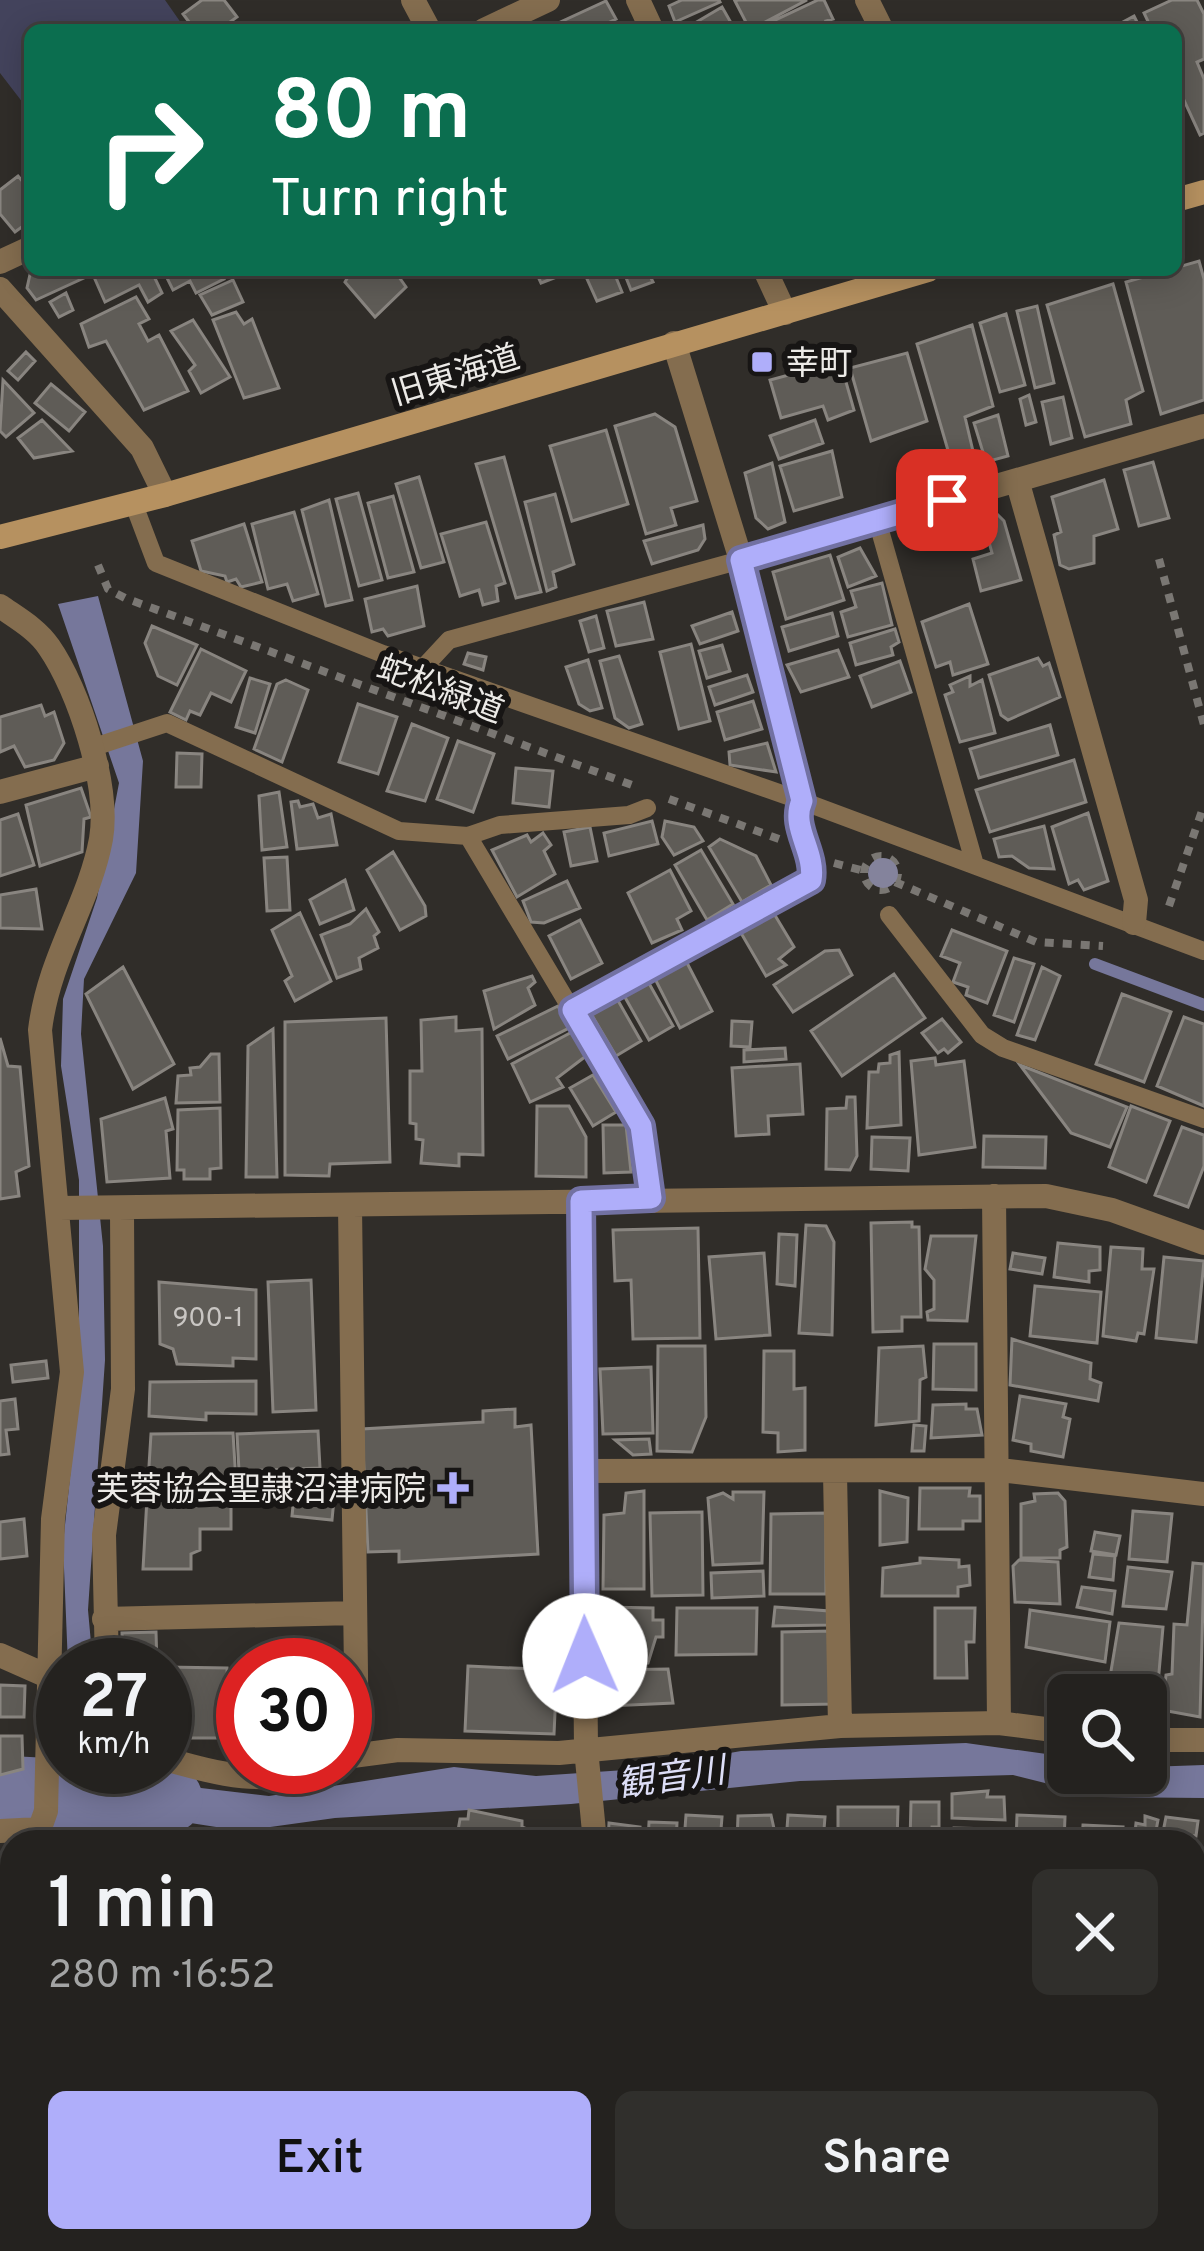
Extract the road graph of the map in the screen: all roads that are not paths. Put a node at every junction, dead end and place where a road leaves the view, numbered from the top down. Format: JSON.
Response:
{"nodes":[{"id":1,"x":548,"y":0,"type":"edge"},
{"id":2,"x":497,"y":24,"type":"edge"},
{"id":3,"x":768,"y":276,"type":"edge"},
{"id":4,"x":908,"y":276,"type":"edge"},
{"id":5,"x":0,"y":289,"type":"edge"},
{"id":6,"x":785,"y":313,"type":"junction"},
{"id":7,"x":674,"y":343,"type":"junction"},
{"id":8,"x":1204,"y":426,"type":"edge"},
{"id":9,"x":1017,"y":480,"type":"junction"},
{"id":10,"x":165,"y":495,"type":"junction"},
{"id":11,"x":133,"y":502,"type":"junction"},
{"id":12,"x":878,"y":520,"type":"junction"},
{"id":13,"x":0,"y":537,"type":"edge"},
{"id":14,"x":741,"y":560,"type":"junction"},
{"id":15,"x":0,"y":606,"type":"edge"},
{"id":16,"x":424,"y":668,"type":"junction"},
{"id":17,"x":96,"y":753,"type":"junction"},
{"id":18,"x":0,"y":792,"type":"edge"},
{"id":19,"x":646,"y":799,"type":"road end"},
{"id":20,"x":802,"y":801,"type":"junction"},
{"id":21,"x":468,"y":836,"type":"junction"},
{"id":22,"x":975,"y":865,"type":"junction"},
{"id":23,"x":890,"y":916,"type":"dead end"},
{"id":24,"x":1134,"y":923,"type":"junction"},
{"id":25,"x":1204,"y":951,"type":"edge"},
{"id":26,"x":573,"y":1010,"type":"junction"},
{"id":27,"x":1204,"y":1120,"type":"edge"},
{"id":28,"x":994,"y":1196,"type":"junction"},
{"id":29,"x":651,"y":1198,"type":"junction"},
{"id":30,"x":581,"y":1201,"type":"junction"},
{"id":31,"x":350,"y":1206,"type":"junction"},
{"id":32,"x":59,"y":1208,"type":"junction"},
{"id":33,"x":122,"y":1211,"type":"junction"},
{"id":34,"x":1204,"y":1243,"type":"edge"},
{"id":35,"x":1000,"y":1470,"type":"junction"},
{"id":36,"x":583,"y":1471,"type":"junction"},
{"id":37,"x":835,"y":1473,"type":"junction"},
{"id":38,"x":1204,"y":1494,"type":"edge"},
{"id":39,"x":355,"y":1613,"type":"junction"},
{"id":40,"x":104,"y":1619,"type":"junction"},
{"id":41,"x":47,"y":1638,"type":"edge"},
{"id":42,"x":105,"y":1638,"type":"edge"},
{"id":43,"x":354,"y":1638,"type":"edge"},
{"id":44,"x":0,"y":1655,"type":"edge"},
{"id":45,"x":36,"y":1671,"type":"edge"},
{"id":46,"x":999,"y":1723,"type":"junction"},
{"id":47,"x":840,"y":1726,"type":"junction"},
{"id":48,"x":1047,"y":1729,"type":"edge"},
{"id":49,"x":1167,"y":1740,"type":"edge"},
{"id":50,"x":1204,"y":1740,"type":"edge"},
{"id":51,"x":586,"y":1749,"type":"junction"},
{"id":52,"x":372,"y":1754,"type":"edge"},
{"id":53,"x":48,"y":1794,"type":"edge"},
{"id":54,"x":594,"y":1829,"type":"edge"},
{"id":55,"x":40,"y":1830,"type":"edge"}],
"edges":[{"from":1,"to":2,"type":"street"},
{"from":3,"to":6,"type":"street"},
{"from":4,"to":6,"type":"street","name":"旧東海道"},
{"from":5,"to":10,"type":"street"},
{"from":6,"to":7,"type":"street","name":"旧東海道"},
{"from":7,"to":10,"type":"street","name":"旧東海道"},
{"from":7,"to":14,"type":"street"},
{"from":8,"to":9,"type":"street"},
{"from":9,"to":12,"type":"street"},
{"from":9,"to":24,"type":"street"},
{"from":10,"to":11,"type":"street","name":"旧東海道"},
{"from":11,"to":13,"type":"street","name":"旧東海道"},
{"from":11,"to":16,"type":"lane"},
{"from":12,"to":14,"type":"street"},
{"from":12,"to":22,"type":"lane"},
{"from":14,"to":16,"type":"lane"},
{"from":14,"to":20,"type":"street"},
{"from":15,"to":17,"type":"street"},
{"from":16,"to":20,"type":"lane"},
{"from":17,"to":18,"type":"street"},
{"from":17,"to":21,"type":"lane"},
{"from":17,"to":32,"type":"street"},
{"from":19,"to":21,"type":"lane"},
{"from":20,"to":22,"type":"lane"},
{"from":20,"to":26,"type":"lane"},
{"from":21,"to":26,"type":"lane"},
{"from":22,"to":24,"type":"lane"},
{"from":23,"to":27,"type":"lane"},
{"from":24,"to":25,"type":"lane"},
{"from":26,"to":29,"type":"lane"},
{"from":28,"to":29,"type":"street"},
{"from":28,"to":34,"type":"street"},
{"from":28,"to":35,"type":"street"},
{"from":29,"to":30,"type":"street"},
{"from":30,"to":31,"type":"street"},
{"from":30,"to":36,"type":"street"},
{"from":31,"to":33,"type":"street"},
{"from":31,"to":39,"type":"street"},
{"from":32,"to":33,"type":"street"},
{"from":32,"to":41,"type":"street"},
{"from":33,"to":40,"type":"street"},
{"from":35,"to":37,"type":"street"},
{"from":35,"to":38,"type":"street"},
{"from":35,"to":46,"type":"street"},
{"from":36,"to":37,"type":"street"},
{"from":36,"to":51,"type":"street"},
{"from":37,"to":47,"type":"street"},
{"from":39,"to":40,"type":"street"},
{"from":39,"to":43,"type":"street"},
{"from":40,"to":42,"type":"street"},
{"from":44,"to":45,"type":"street"},
{"from":46,"to":47,"type":"street"},
{"from":46,"to":48,"type":"street"},
{"from":47,"to":51,"type":"street"},
{"from":49,"to":50,"type":"street"},
{"from":51,"to":52,"type":"street"},
{"from":51,"to":54,"type":"street"},
{"from":53,"to":55,"type":"street"}]}
